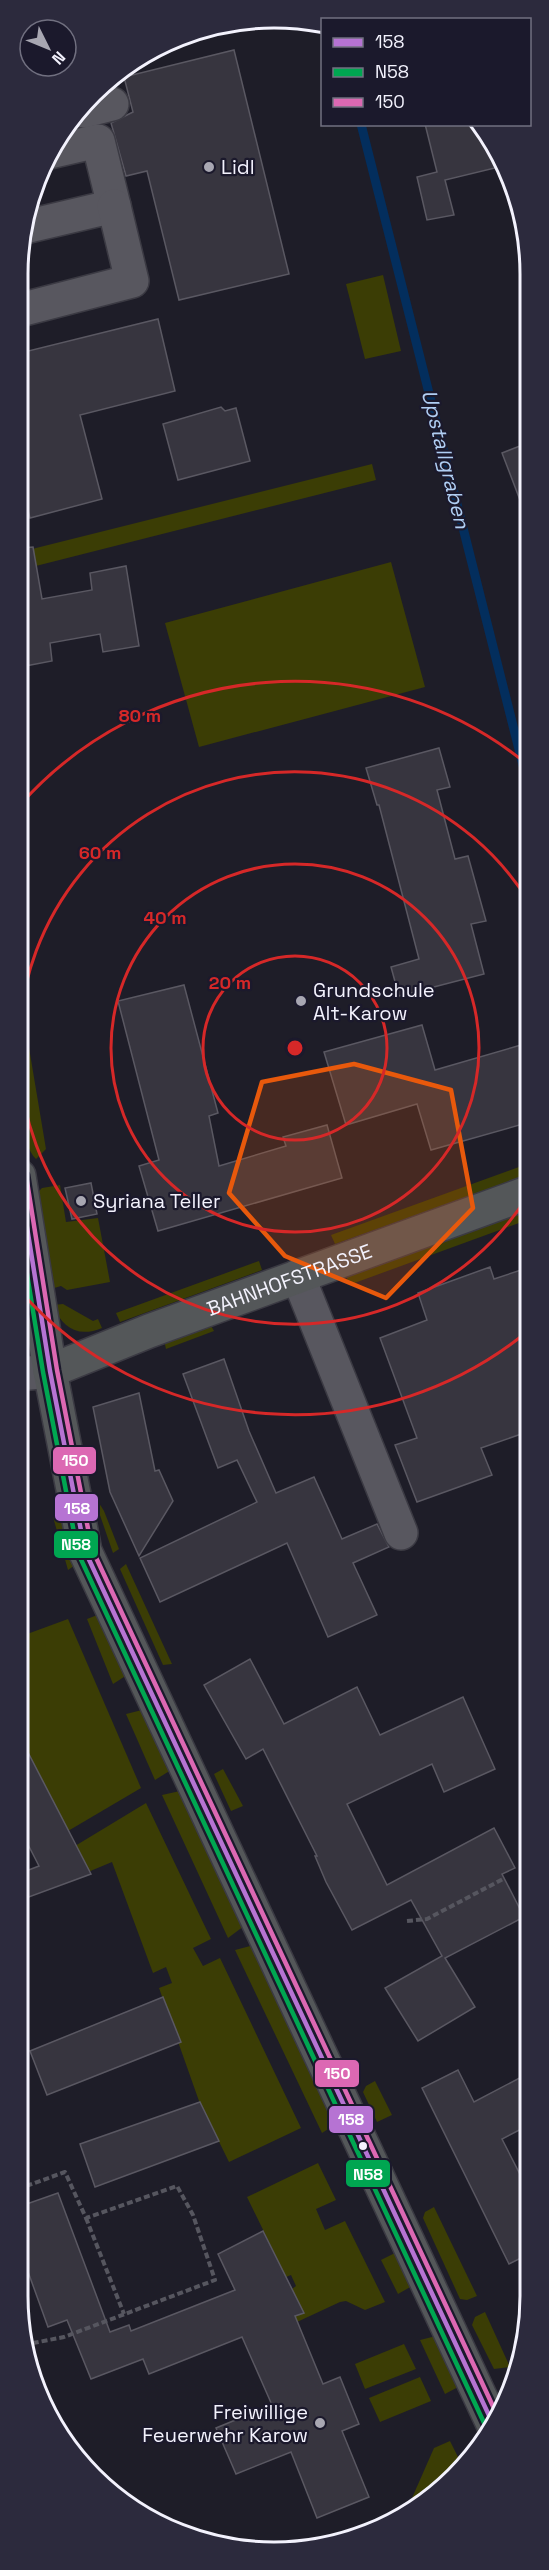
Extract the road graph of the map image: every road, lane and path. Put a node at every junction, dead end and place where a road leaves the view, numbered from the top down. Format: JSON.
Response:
{"nodes":[{"id":1,"x":62,"y":149,"type":"edge"},
{"id":2,"x":114,"y":206,"type":"junction"},
{"id":3,"x":34,"y":225,"type":"edge"},
{"id":4,"x":28,"y":308,"type":"edge"},
{"id":5,"x":520,"y":1196,"type":"edge"},
{"id":6,"x":298,"y":1276,"type":"junction"},
{"id":7,"x":28,"y":1294,"type":"edge"},
{"id":8,"x":34,"y":1372,"type":"edge"},
{"id":9,"x":401,"y":1533,"type":"dead end"},
{"id":10,"x":503,"y":1879,"type":"dead end"},
{"id":11,"x":406,"y":1921,"type":"dead end"},
{"id":12,"x":28,"y":2185,"type":"edge"},
{"id":13,"x":86,"y":2218,"type":"junction"},
{"id":14,"x":124,"y":2314,"type":"junction"},
{"id":15,"x":33,"y":2343,"type":"edge"},
{"id":16,"x":489,"y":2416,"type":"edge"}],
"edges":[{"from":1,"to":2,"type":"lane"},
{"from":2,"to":3,"type":"lane"},
{"from":2,"to":4,"type":"lane"},
{"from":5,"to":6,"type":"main road","name":"BAHNHOFSTRASSE"},
{"from":6,"to":8,"type":"main road","name":"BAHNHOFSTRASSE"},
{"from":6,"to":9,"type":"lane"},
{"from":7,"to":8,"type":"main road"},
{"from":8,"to":16,"type":"main road"},
{"from":10,"to":11,"type":"path"},
{"from":12,"to":13,"type":"path"},
{"from":13,"to":14,"type":"path"},
{"from":13,"to":14,"type":"path"},
{"from":14,"to":15,"type":"path"}]}
